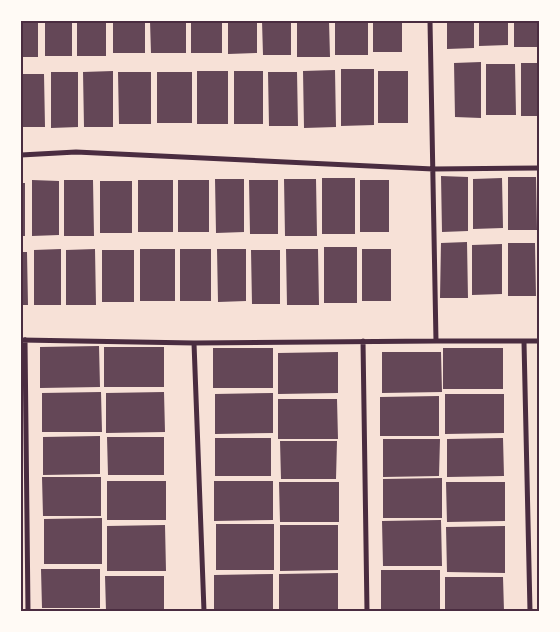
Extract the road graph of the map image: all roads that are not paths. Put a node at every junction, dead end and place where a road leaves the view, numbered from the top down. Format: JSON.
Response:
{"nodes":[{"id":1,"x":430,"y":21,"type":"edge"},
{"id":2,"x":21,"y":155,"type":"edge"},
{"id":3,"x":539,"y":168,"type":"edge"},
{"id":4,"x":433,"y":169,"type":"junction"},
{"id":5,"x":23,"y":340,"type":"edge"},
{"id":6,"x":436,"y":341,"type":"junction"},
{"id":7,"x":194,"y":342,"type":"junction"},
{"id":8,"x":363,"y":342,"type":"junction"},
{"id":9,"x":524,"y":342,"type":"junction"},
{"id":10,"x":539,"y":342,"type":"edge"},
{"id":11,"x":28,"y":611,"type":"edge"},
{"id":12,"x":204,"y":611,"type":"edge"},
{"id":13,"x":367,"y":611,"type":"edge"},
{"id":14,"x":530,"y":611,"type":"edge"}],
"edges":[{"from":1,"to":4,"type":"street"},
{"from":2,"to":4,"type":"street"},
{"from":3,"to":4,"type":"street"},
{"from":4,"to":6,"type":"street"},
{"from":5,"to":7,"type":"street"},
{"from":5,"to":11,"type":"street"},
{"from":6,"to":8,"type":"street"},
{"from":6,"to":9,"type":"street"},
{"from":7,"to":8,"type":"street"},
{"from":7,"to":12,"type":"street"},
{"from":8,"to":13,"type":"street"},
{"from":9,"to":10,"type":"street"},
{"from":9,"to":14,"type":"street"}]}
